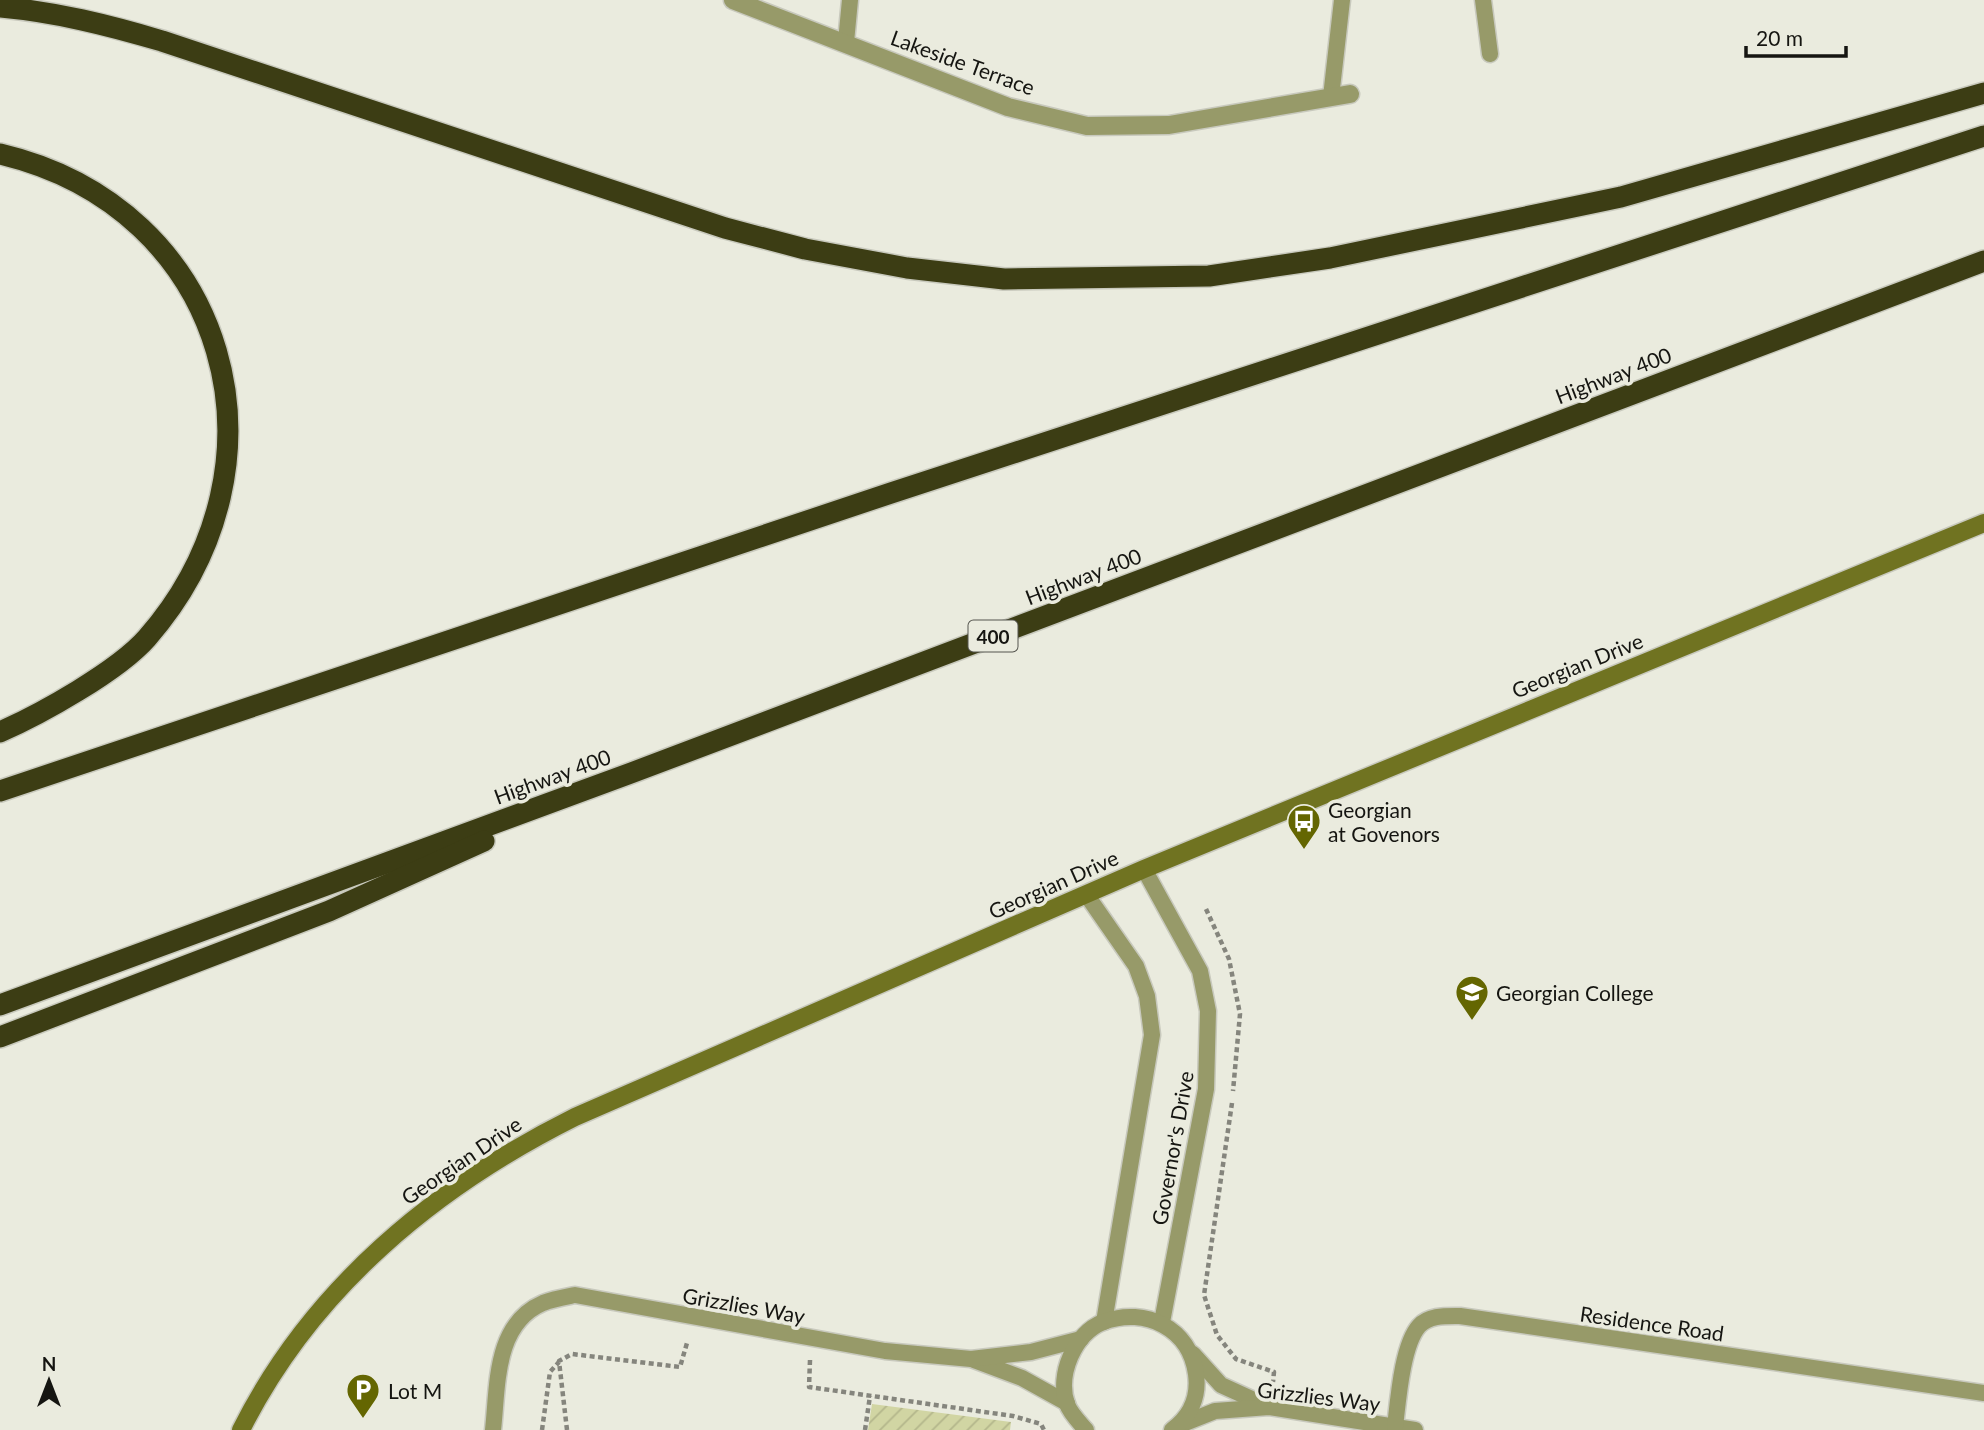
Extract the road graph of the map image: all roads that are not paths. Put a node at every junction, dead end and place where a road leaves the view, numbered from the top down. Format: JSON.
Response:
{"nodes":[{"id":1,"x":733,"y":0,"type":"edge"},
{"id":2,"x":850,"y":0,"type":"edge"},
{"id":3,"x":1342,"y":0,"type":"edge"},
{"id":4,"x":1483,"y":0,"type":"edge"},
{"id":5,"x":0,"y":7,"type":"edge"},
{"id":6,"x":846,"y":42,"type":"junction"},
{"id":7,"x":1490,"y":54,"type":"dead end"},
{"id":8,"x":1984,"y":93,"type":"edge"},
{"id":9,"x":1350,"y":94,"type":"dead end"},
{"id":10,"x":1332,"y":97,"type":"junction"},
{"id":11,"x":1984,"y":136,"type":"edge"},
{"id":12,"x":0,"y":154,"type":"edge"},
{"id":13,"x":1984,"y":261,"type":"edge"},
{"id":14,"x":1984,"y":523,"type":"edge"},
{"id":15,"x":0,"y":732,"type":"edge"},
{"id":16,"x":631,"y":773,"type":"junction"},
{"id":17,"x":0,"y":790,"type":"edge"},
{"id":18,"x":1144,"y":869,"type":"junction"},
{"id":19,"x":1086,"y":894,"type":"junction"},
{"id":20,"x":0,"y":1005,"type":"edge"},
{"id":21,"x":0,"y":1037,"type":"edge"},
{"id":22,"x":1104,"y":1322,"type":"junction"},
{"id":23,"x":1162,"y":1322,"type":"junction"},
{"id":24,"x":1081,"y":1339,"type":"junction"},
{"id":25,"x":1192,"y":1353,"type":"junction"},
{"id":26,"x":971,"y":1359,"type":"junction"},
{"id":27,"x":1984,"y":1393,"type":"edge"},
{"id":28,"x":1067,"y":1404,"type":"junction"},
{"id":29,"x":1269,"y":1407,"type":"junction"},
{"id":30,"x":1395,"y":1427,"type":"junction"},
{"id":31,"x":1175,"y":1428,"type":"edge"},
{"id":32,"x":1085,"y":1429,"type":"edge"},
{"id":33,"x":241,"y":1430,"type":"edge"},
{"id":34,"x":493,"y":1430,"type":"edge"},
{"id":35,"x":1415,"y":1430,"type":"edge"}],
"edges":[{"from":1,"to":6,"type":"street","name":"Lakeside Terrace"},
{"from":2,"to":6,"type":"lane"},
{"from":3,"to":10,"type":"lane"},
{"from":4,"to":7,"type":"lane"},
{"from":5,"to":8,"type":"highway"},
{"from":6,"to":10,"type":"street","name":"Lakeside Terrace"},
{"from":9,"to":10,"type":"street","name":"Lakeside Terrace"},
{"from":11,"to":17,"type":"highway"},
{"from":12,"to":15,"type":"highway"},
{"from":13,"to":16,"type":"highway","name":"Highway 400","number":"400"},
{"from":14,"to":18,"type":"main road","name":"Georgian Drive"},
{"from":16,"to":20,"type":"highway","name":"Highway 400","number":"400"},
{"from":16,"to":21,"type":"highway"},
{"from":18,"to":19,"type":"main road","name":"Georgian Drive"},
{"from":18,"to":23,"type":"lane","name":"Governor's Drive"},
{"from":19,"to":22,"type":"lane","name":"Governor's Drive"},
{"from":19,"to":33,"type":"main road","name":"Georgian Drive"},
{"from":22,"to":23,"type":"lane"},
{"from":22,"to":24,"type":"lane"},
{"from":23,"to":25,"type":"lane"},
{"from":24,"to":26,"type":"lane","name":"Grizzlies Way"},
{"from":24,"to":28,"type":"lane"},
{"from":25,"to":29,"type":"lane"},
{"from":25,"to":31,"type":"lane"},
{"from":26,"to":28,"type":"lane"},
{"from":26,"to":34,"type":"lane","name":"Grizzlies Way"},
{"from":27,"to":30,"type":"lane","name":"Residence Road"},
{"from":28,"to":32,"type":"lane"},
{"from":29,"to":30,"type":"lane","name":"Grizzlies Way"},
{"from":29,"to":31,"type":"lane","name":"Grizzlies Way"},
{"from":30,"to":35,"type":"lane","name":"Grizzlies Way"}]}
